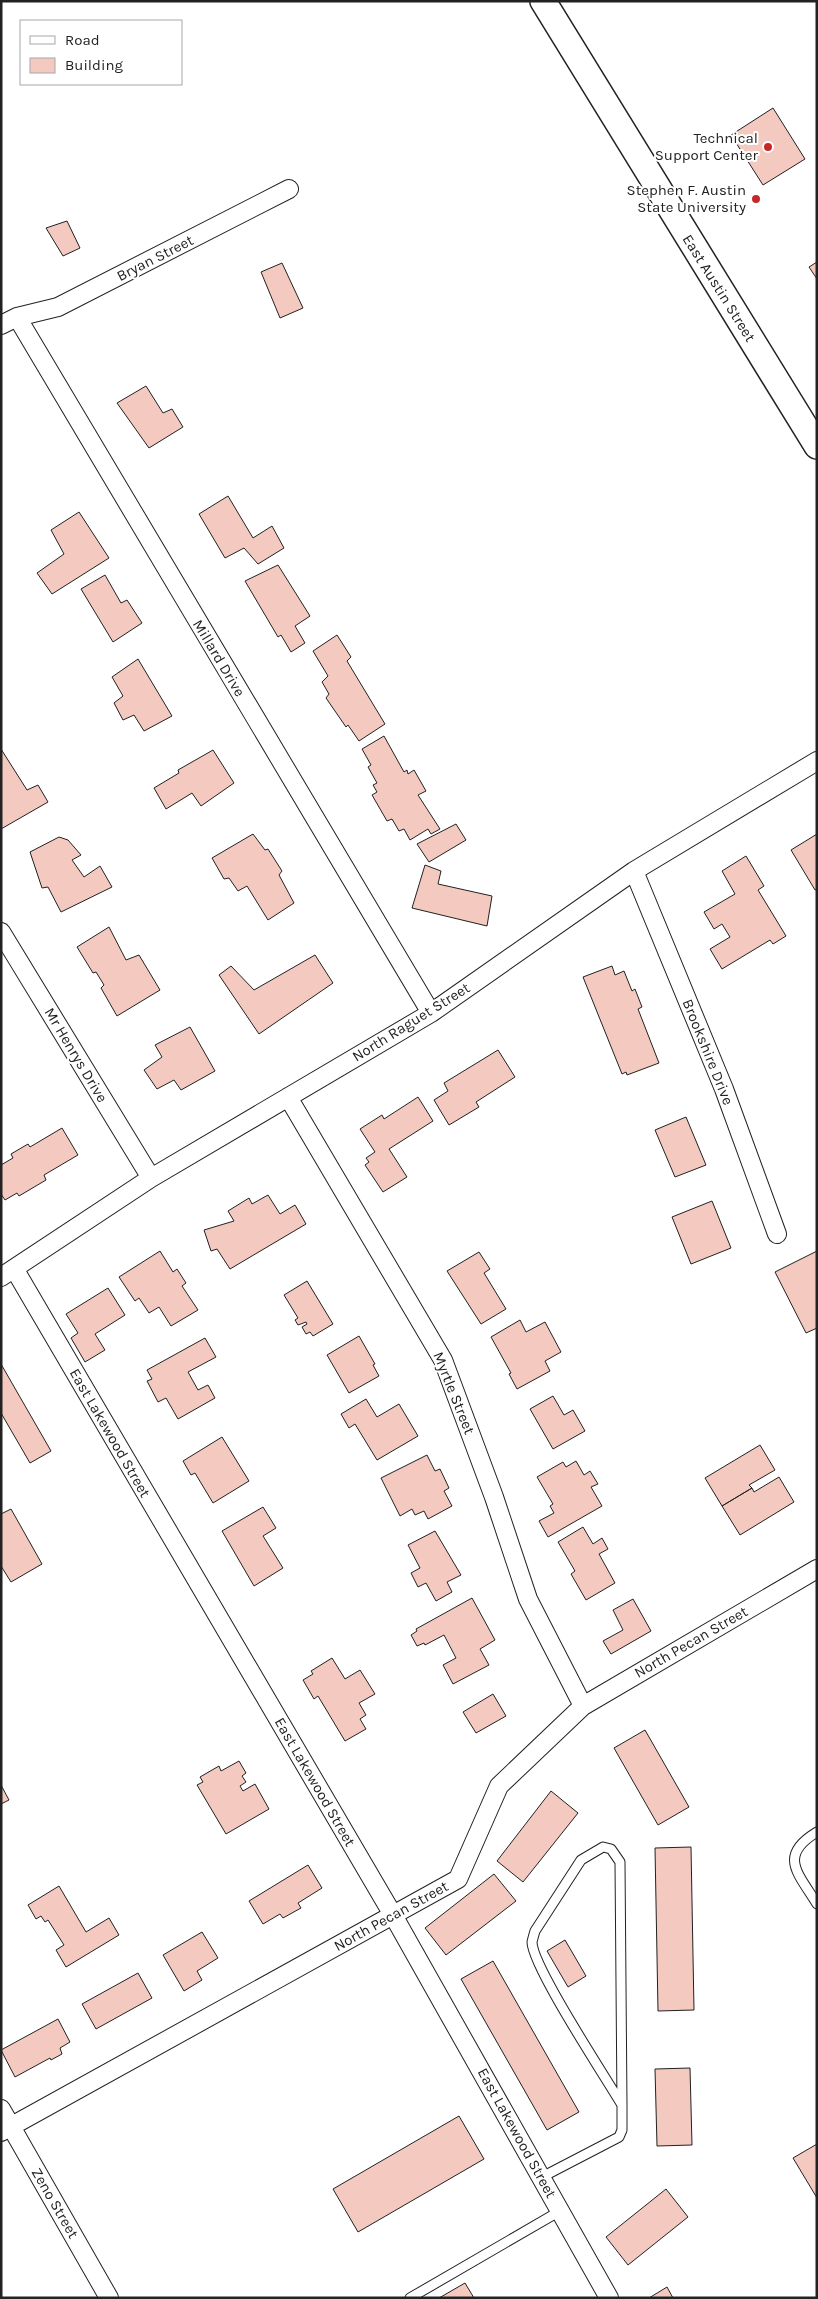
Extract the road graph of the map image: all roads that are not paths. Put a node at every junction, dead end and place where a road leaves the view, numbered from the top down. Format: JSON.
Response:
{"nodes":[{"id":1,"x":543,"y":1,"type":"edge"},
{"id":2,"x":289,"y":189,"type":"dead end"},
{"id":3,"x":9,"y":321,"type":"edge"},
{"id":4,"x":817,"y":446,"type":"edge"},
{"id":5,"x":817,"y":760,"type":"edge"},
{"id":6,"x":634,"y":871,"type":"junction"},
{"id":7,"x":1,"y":932,"type":"edge"},
{"id":8,"x":430,"y":1013,"type":"junction"},
{"id":9,"x":288,"y":1097,"type":"junction"},
{"id":10,"x":151,"y":1178,"type":"junction"},
{"id":11,"x":777,"y":1234,"type":"dead end"},
{"id":12,"x":8,"y":1274,"type":"edge"},
{"id":13,"x":817,"y":1569,"type":"edge"},
{"id":14,"x":583,"y":1706,"type":"junction"},
{"id":15,"x":817,"y":1832,"type":"edge"},
{"id":16,"x":817,"y":1904,"type":"edge"},
{"id":17,"x":393,"y":1915,"type":"junction"},
{"id":18,"x":622,"y":2105,"type":"junction"},
{"id":19,"x":1,"y":2109,"type":"edge"},
{"id":20,"x":6,"y":2129,"type":"edge"},
{"id":21,"x":542,"y":2177,"type":"junction"},
{"id":22,"x":560,"y":2211,"type":"junction"},
{"id":23,"x":109,"y":2298,"type":"edge"},
{"id":24,"x":410,"y":2298,"type":"edge"},
{"id":25,"x":610,"y":2298,"type":"edge"}],
"edges":[{"from":1,"to":4,"type":"main road","name":"East Austin Street"},
{"from":2,"to":3,"type":"street","name":"Bryan Street"},
{"from":3,"to":8,"type":"street","name":"Millard Drive"},
{"from":5,"to":6,"type":"street","name":"North Raguet Street"},
{"from":6,"to":8,"type":"street","name":"North Raguet Street"},
{"from":6,"to":11,"type":"street","name":"Brookshire Drive"},
{"from":7,"to":10,"type":"street","name":"Mr Henrys Drive"},
{"from":8,"to":9,"type":"street","name":"North Raguet Street"},
{"from":9,"to":10,"type":"street","name":"North Raguet Street"},
{"from":9,"to":14,"type":"street","name":"Myrtle Street"},
{"from":10,"to":12,"type":"street","name":"North Raguet Street"},
{"from":12,"to":17,"type":"street","name":"East Lakewood Street"},
{"from":13,"to":14,"type":"street","name":"North Pecan Street"},
{"from":14,"to":17,"type":"street","name":"North Pecan Street"},
{"from":15,"to":16,"type":"lane"},
{"from":17,"to":20,"type":"street","name":"North Pecan Street"},
{"from":17,"to":21,"type":"street","name":"East Lakewood Street"},
{"from":18,"to":18,"type":"lane"},
{"from":18,"to":21,"type":"lane"},
{"from":19,"to":20,"type":"street","name":"Zeno Street"},
{"from":20,"to":23,"type":"street","name":"Zeno Street"},
{"from":21,"to":22,"type":"street","name":"East Lakewood Street"},
{"from":22,"to":24,"type":"lane"},
{"from":22,"to":25,"type":"street","name":"East Lakewood Street"}]}
